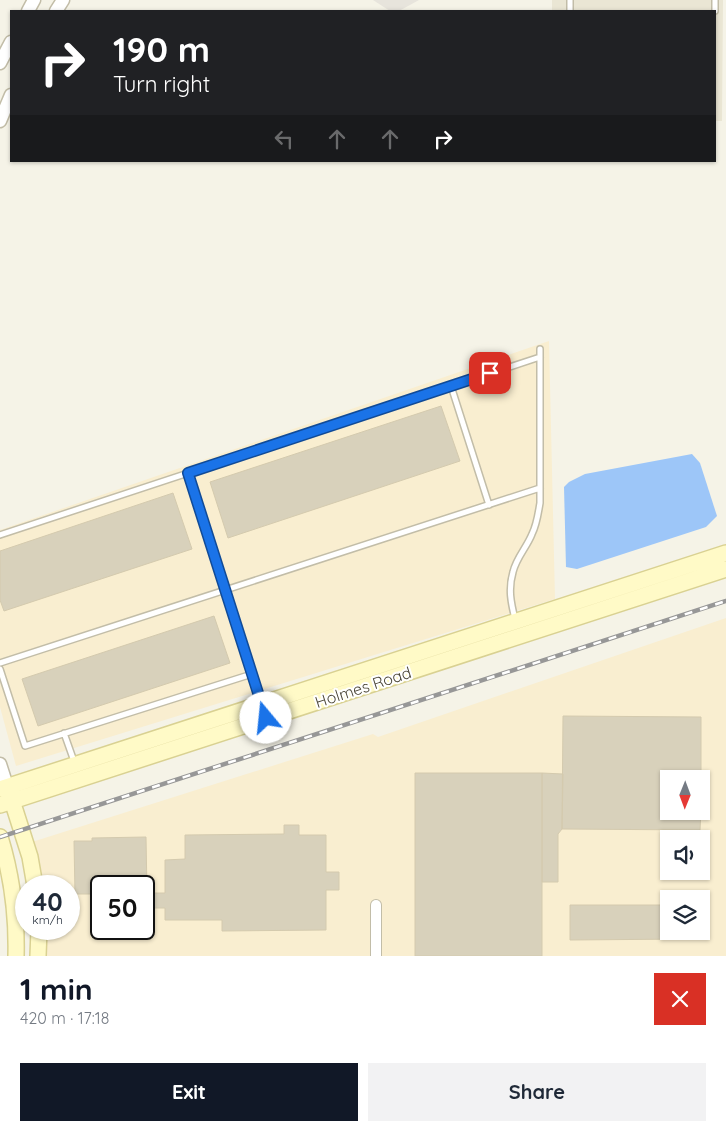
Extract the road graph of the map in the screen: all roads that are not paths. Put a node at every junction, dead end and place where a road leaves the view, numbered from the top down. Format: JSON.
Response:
{"nodes":[{"id":1,"x":10,"y":44,"type":"edge"},
{"id":2,"x":0,"y":63,"type":"edge"},
{"id":3,"x":10,"y":97,"type":"edge"},
{"id":4,"x":0,"y":122,"type":"edge"},
{"id":5,"x":540,"y":349,"type":"dead end"},
{"id":6,"x":540,"y":357,"type":"junction"},
{"id":7,"x":451,"y":386,"type":"junction"},
{"id":8,"x":188,"y":473,"type":"junction"},
{"id":9,"x":540,"y":488,"type":"junction"},
{"id":10,"x":488,"y":505,"type":"junction"},
{"id":11,"x":0,"y":535,"type":"edge"},
{"id":12,"x":726,"y":553,"type":"edge"},
{"id":13,"x":726,"y":569,"type":"edge"},
{"id":14,"x":225,"y":590,"type":"junction"},
{"id":15,"x":518,"y":628,"type":"junction"},
{"id":16,"x":0,"y":663,"type":"edge"},
{"id":17,"x":0,"y":669,"type":"edge"},
{"id":18,"x":252,"y":674,"type":"junction"},
{"id":19,"x":264,"y":711,"type":"junction"},
{"id":20,"x":64,"y":733,"type":"junction"},
{"id":21,"x":0,"y":764,"type":"edge"},
{"id":22,"x":75,"y":765,"type":"junction"},
{"id":23,"x":5,"y":795,"type":"edge"},
{"id":24,"x":0,"y":837,"type":"edge"},
{"id":25,"x":33,"y":875,"type":"edge"},
{"id":26,"x":376,"y":905,"type":"dead end"},
{"id":27,"x":15,"y":927,"type":"edge"},
{"id":28,"x":16,"y":940,"type":"joint"},
{"id":29,"x":39,"y":942,"type":"edge"},
{"id":30,"x":16,"y":956,"type":"edge"},
{"id":31,"x":376,"y":956,"type":"edge"}],
"edges":[{"from":1,"to":2,"type":"street"},
{"from":3,"to":4,"type":"street"},
{"from":5,"to":6,"type":"lane"},
{"from":6,"to":7,"type":"lane"},
{"from":6,"to":9,"type":"lane"},
{"from":7,"to":8,"type":"lane"},
{"from":7,"to":10,"type":"lane"},
{"from":8,"to":11,"type":"lane"},
{"from":8,"to":14,"type":"lane"},
{"from":9,"to":10,"type":"lane"},
{"from":9,"to":15,"type":"lane"},
{"from":10,"to":14,"type":"lane"},
{"from":12,"to":15,"type":"main road","name":"Holmes Road"},
{"from":13,"to":15,"type":"main road","name":"Holmes Road"},
{"from":14,"to":16,"type":"lane"},
{"from":14,"to":18,"type":"lane"},
{"from":15,"to":19,"type":"main road","name":"Holmes Road"},
{"from":17,"to":20,"type":"lane"},
{"from":18,"to":19,"type":"lane"},
{"from":18,"to":20,"type":"lane"},
{"from":19,"to":22,"type":"main road","name":"Holmes Road"},
{"from":19,"to":23,"type":"main road","name":"Holmes Road"},
{"from":20,"to":22,"type":"lane"},
{"from":21,"to":23,"type":"street"},
{"from":22,"to":23,"type":"main road","name":"Holmes Road"},
{"from":23,"to":25,"type":"main road"},
{"from":24,"to":27,"type":"main road"},
{"from":26,"to":31,"type":"street"},
{"from":28,"to":29,"type":"main road"},
{"from":28,"to":30,"type":"main road"}]}
